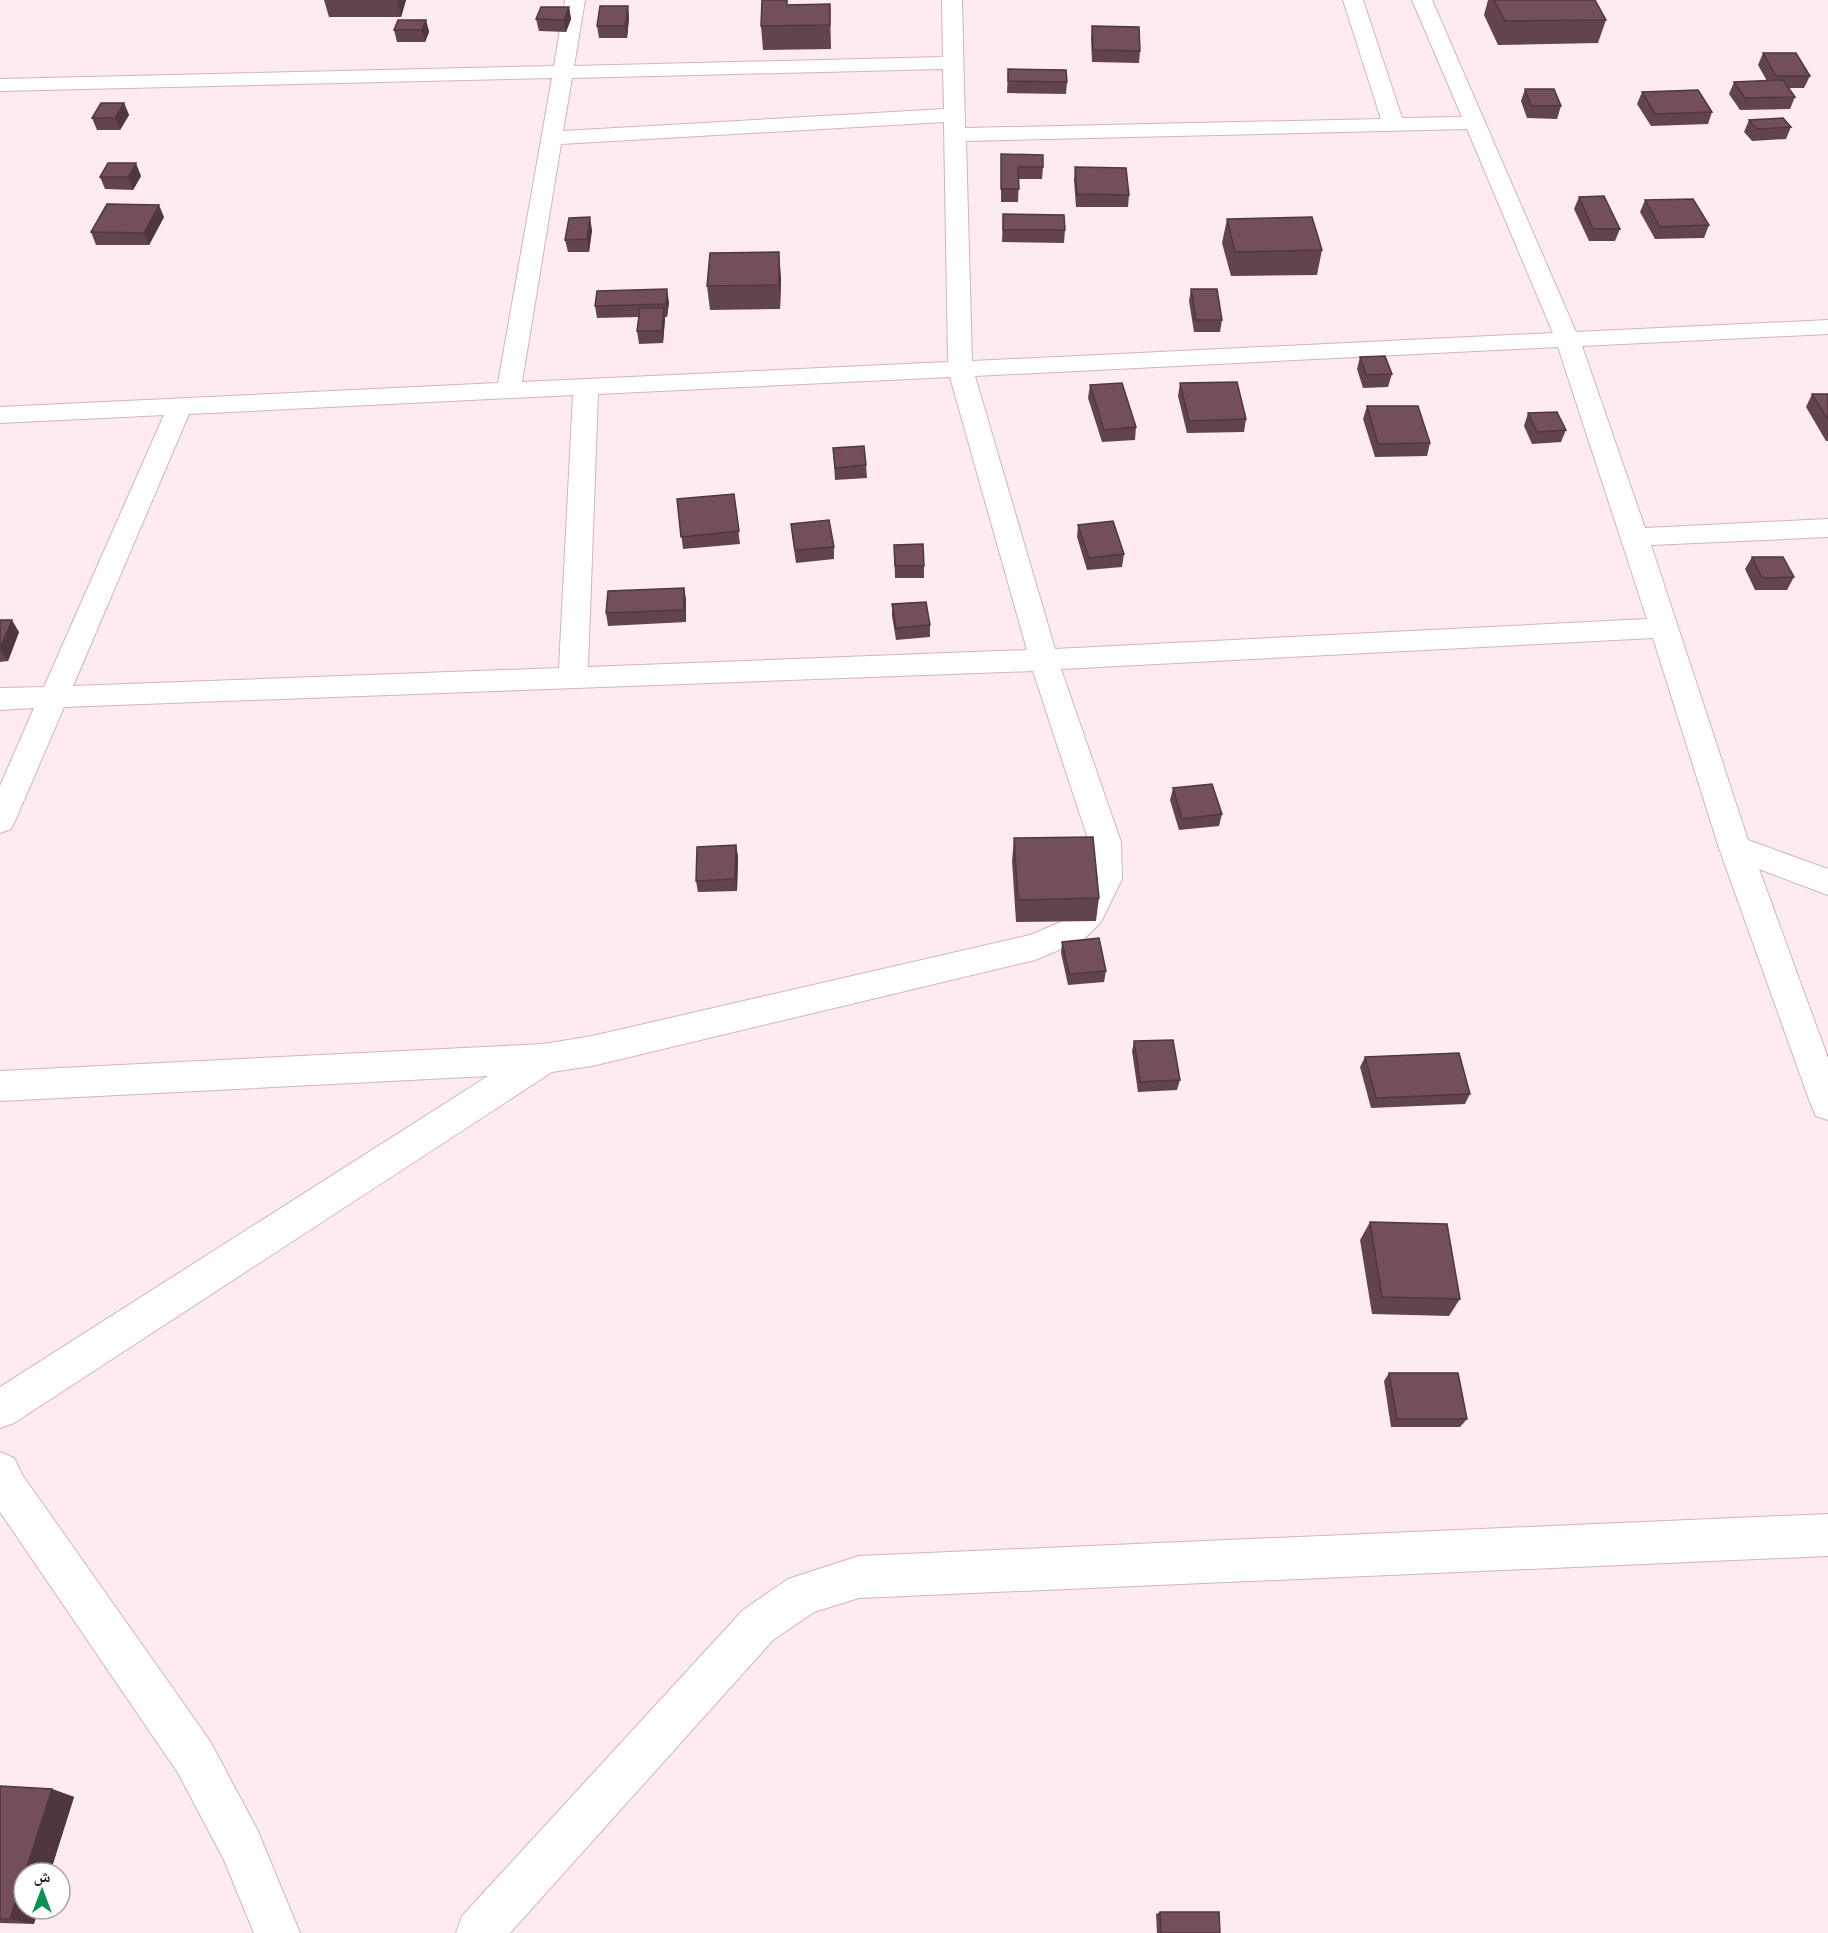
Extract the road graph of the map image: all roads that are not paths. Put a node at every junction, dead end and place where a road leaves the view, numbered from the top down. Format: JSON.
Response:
{"nodes":[{"id":1,"x":575,"y":0,"type":"edge"},
{"id":2,"x":952,"y":0,"type":"edge"},
{"id":3,"x":1353,"y":0,"type":"edge"},
{"id":4,"x":1422,"y":0,"type":"edge"},
{"id":5,"x":952,"y":63,"type":"junction"},
{"id":6,"x":563,"y":70,"type":"junction"},
{"id":7,"x":0,"y":85,"type":"edge"},
{"id":8,"x":1475,"y":123,"type":"junction"},
{"id":9,"x":955,"y":125,"type":"junction"},
{"id":10,"x":1394,"y":126,"type":"junction"},
{"id":11,"x":551,"y":138,"type":"junction"},
{"id":12,"x":1828,"y":327,"type":"edge"},
{"id":13,"x":1568,"y":338,"type":"junction"},
{"id":14,"x":960,"y":367,"type":"junction"},
{"id":15,"x":586,"y":385,"type":"junction"},
{"id":16,"x":509,"y":389,"type":"junction"},
{"id":17,"x":180,"y":406,"type":"junction"},
{"id":18,"x":0,"y":415,"type":"edge"},
{"id":19,"x":1828,"y":528,"type":"edge"},
{"id":20,"x":1635,"y":537,"type":"junction"},
{"id":21,"x":1664,"y":628,"type":"junction"},
{"id":22,"x":1044,"y":660,"type":"junction"},
{"id":23,"x":573,"y":676,"type":"junction"},
{"id":24,"x":54,"y":697,"type":"junction"},
{"id":25,"x":0,"y":699,"type":"edge"},
{"id":26,"x":0,"y":821,"type":"edge"},
{"id":27,"x":1735,"y":848,"type":"junction"},
{"id":28,"x":1828,"y":882,"type":"edge"},
{"id":29,"x":543,"y":1059,"type":"junction"},
{"id":30,"x":0,"y":1086,"type":"edge"},
{"id":31,"x":1828,"y":1105,"type":"edge"},
{"id":32,"x":0,"y":1409,"type":"edge"},
{"id":33,"x":0,"y":1472,"type":"edge"},
{"id":34,"x":1828,"y":1534,"type":"edge"},
{"id":35,"x":277,"y":1933,"type":"edge"},
{"id":36,"x":479,"y":1933,"type":"edge"}],
"edges":[{"from":1,"to":6,"type":"street"},
{"from":2,"to":5,"type":"street"},
{"from":3,"to":10,"type":"street"},
{"from":4,"to":8,"type":"street"},
{"from":5,"to":6,"type":"street"},
{"from":5,"to":9,"type":"street"},
{"from":6,"to":7,"type":"street"},
{"from":6,"to":11,"type":"street"},
{"from":8,"to":10,"type":"street"},
{"from":8,"to":13,"type":"street"},
{"from":9,"to":10,"type":"street"},
{"from":9,"to":11,"type":"street"},
{"from":9,"to":14,"type":"street"},
{"from":11,"to":16,"type":"street"},
{"from":12,"to":13,"type":"street"},
{"from":13,"to":14,"type":"street"},
{"from":13,"to":20,"type":"street"},
{"from":14,"to":15,"type":"street"},
{"from":14,"to":22,"type":"street"},
{"from":15,"to":16,"type":"street"},
{"from":15,"to":23,"type":"street"},
{"from":16,"to":17,"type":"street"},
{"from":17,"to":18,"type":"street"},
{"from":17,"to":24,"type":"street"},
{"from":19,"to":20,"type":"street"},
{"from":20,"to":21,"type":"street"},
{"from":21,"to":22,"type":"street"},
{"from":21,"to":27,"type":"street"},
{"from":22,"to":23,"type":"street"},
{"from":22,"to":29,"type":"street"},
{"from":23,"to":24,"type":"street"},
{"from":24,"to":25,"type":"street"},
{"from":24,"to":26,"type":"street"},
{"from":27,"to":28,"type":"street"},
{"from":27,"to":31,"type":"street"},
{"from":29,"to":30,"type":"street"},
{"from":29,"to":32,"type":"street"},
{"from":33,"to":35,"type":"street"},
{"from":34,"to":36,"type":"street"}]}
